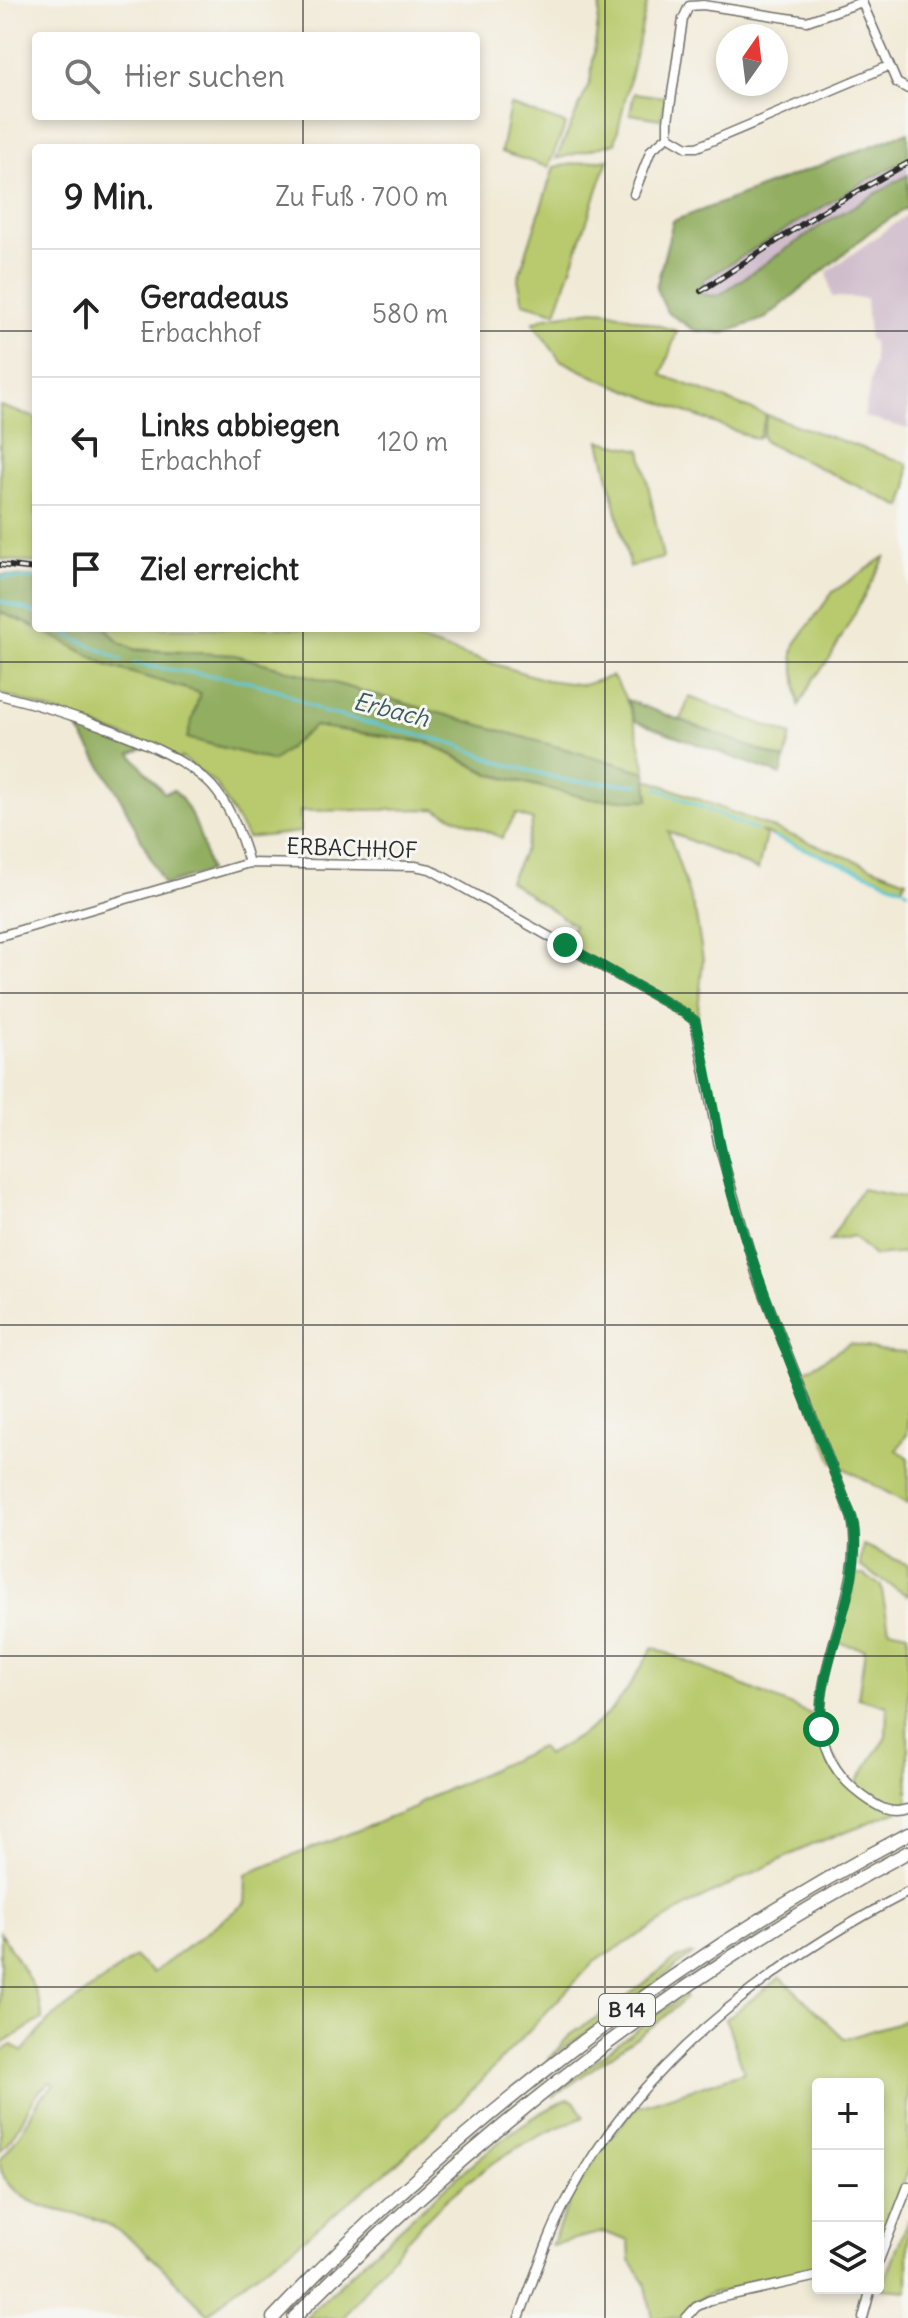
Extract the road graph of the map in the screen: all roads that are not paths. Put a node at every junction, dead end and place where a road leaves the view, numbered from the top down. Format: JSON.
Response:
{"nodes":[{"id":1,"x":862,"y":1,"type":"edge"},
{"id":2,"x":889,"y":66,"type":"junction"},
{"id":3,"x":908,"y":89,"type":"edge"},
{"id":4,"x":668,"y":136,"type":"junction"},
{"id":5,"x":634,"y":194,"type":"dead end"},
{"id":6,"x":0,"y":695,"type":"edge"},
{"id":7,"x":249,"y":863,"type":"junction"},
{"id":8,"x":0,"y":936,"type":"edge"},
{"id":9,"x":908,"y":1809,"type":"edge"},
{"id":10,"x":908,"y":1834,"type":"edge"},
{"id":11,"x":908,"y":1852,"type":"edge"},
{"id":12,"x":908,"y":1892,"type":"edge"},
{"id":13,"x":908,"y":2186,"type":"edge"},
{"id":14,"x":884,"y":2248,"type":"edge"},
{"id":15,"x":812,"y":2277,"type":"edge"},
{"id":16,"x":869,"y":2294,"type":"edge"},
{"id":17,"x":273,"y":2318,"type":"edge"},
{"id":18,"x":294,"y":2318,"type":"edge"},
{"id":19,"x":519,"y":2318,"type":"edge"},
{"id":20,"x":686,"y":2318,"type":"edge"},
{"id":21,"x":863,"y":2318,"type":"edge"}],
"edges":[{"from":1,"to":2,"type":"street"},
{"from":1,"to":4,"type":"street"},
{"from":2,"to":3,"type":"street"},
{"from":2,"to":4,"type":"street"},
{"from":4,"to":5,"type":"street"},
{"from":6,"to":7,"type":"street"},
{"from":7,"to":8,"type":"street","name":"ERBACHHOF"},
{"from":7,"to":9,"type":"street","name":"ERBACHHOF"},
{"from":10,"to":17,"type":"highway","number":"B 14"},
{"from":11,"to":18,"type":"highway","number":"B 14"},
{"from":12,"to":19,"type":"street"},
{"from":13,"to":14,"type":"street"},
{"from":15,"to":20,"type":"street"},
{"from":16,"to":21,"type":"street"}]}
